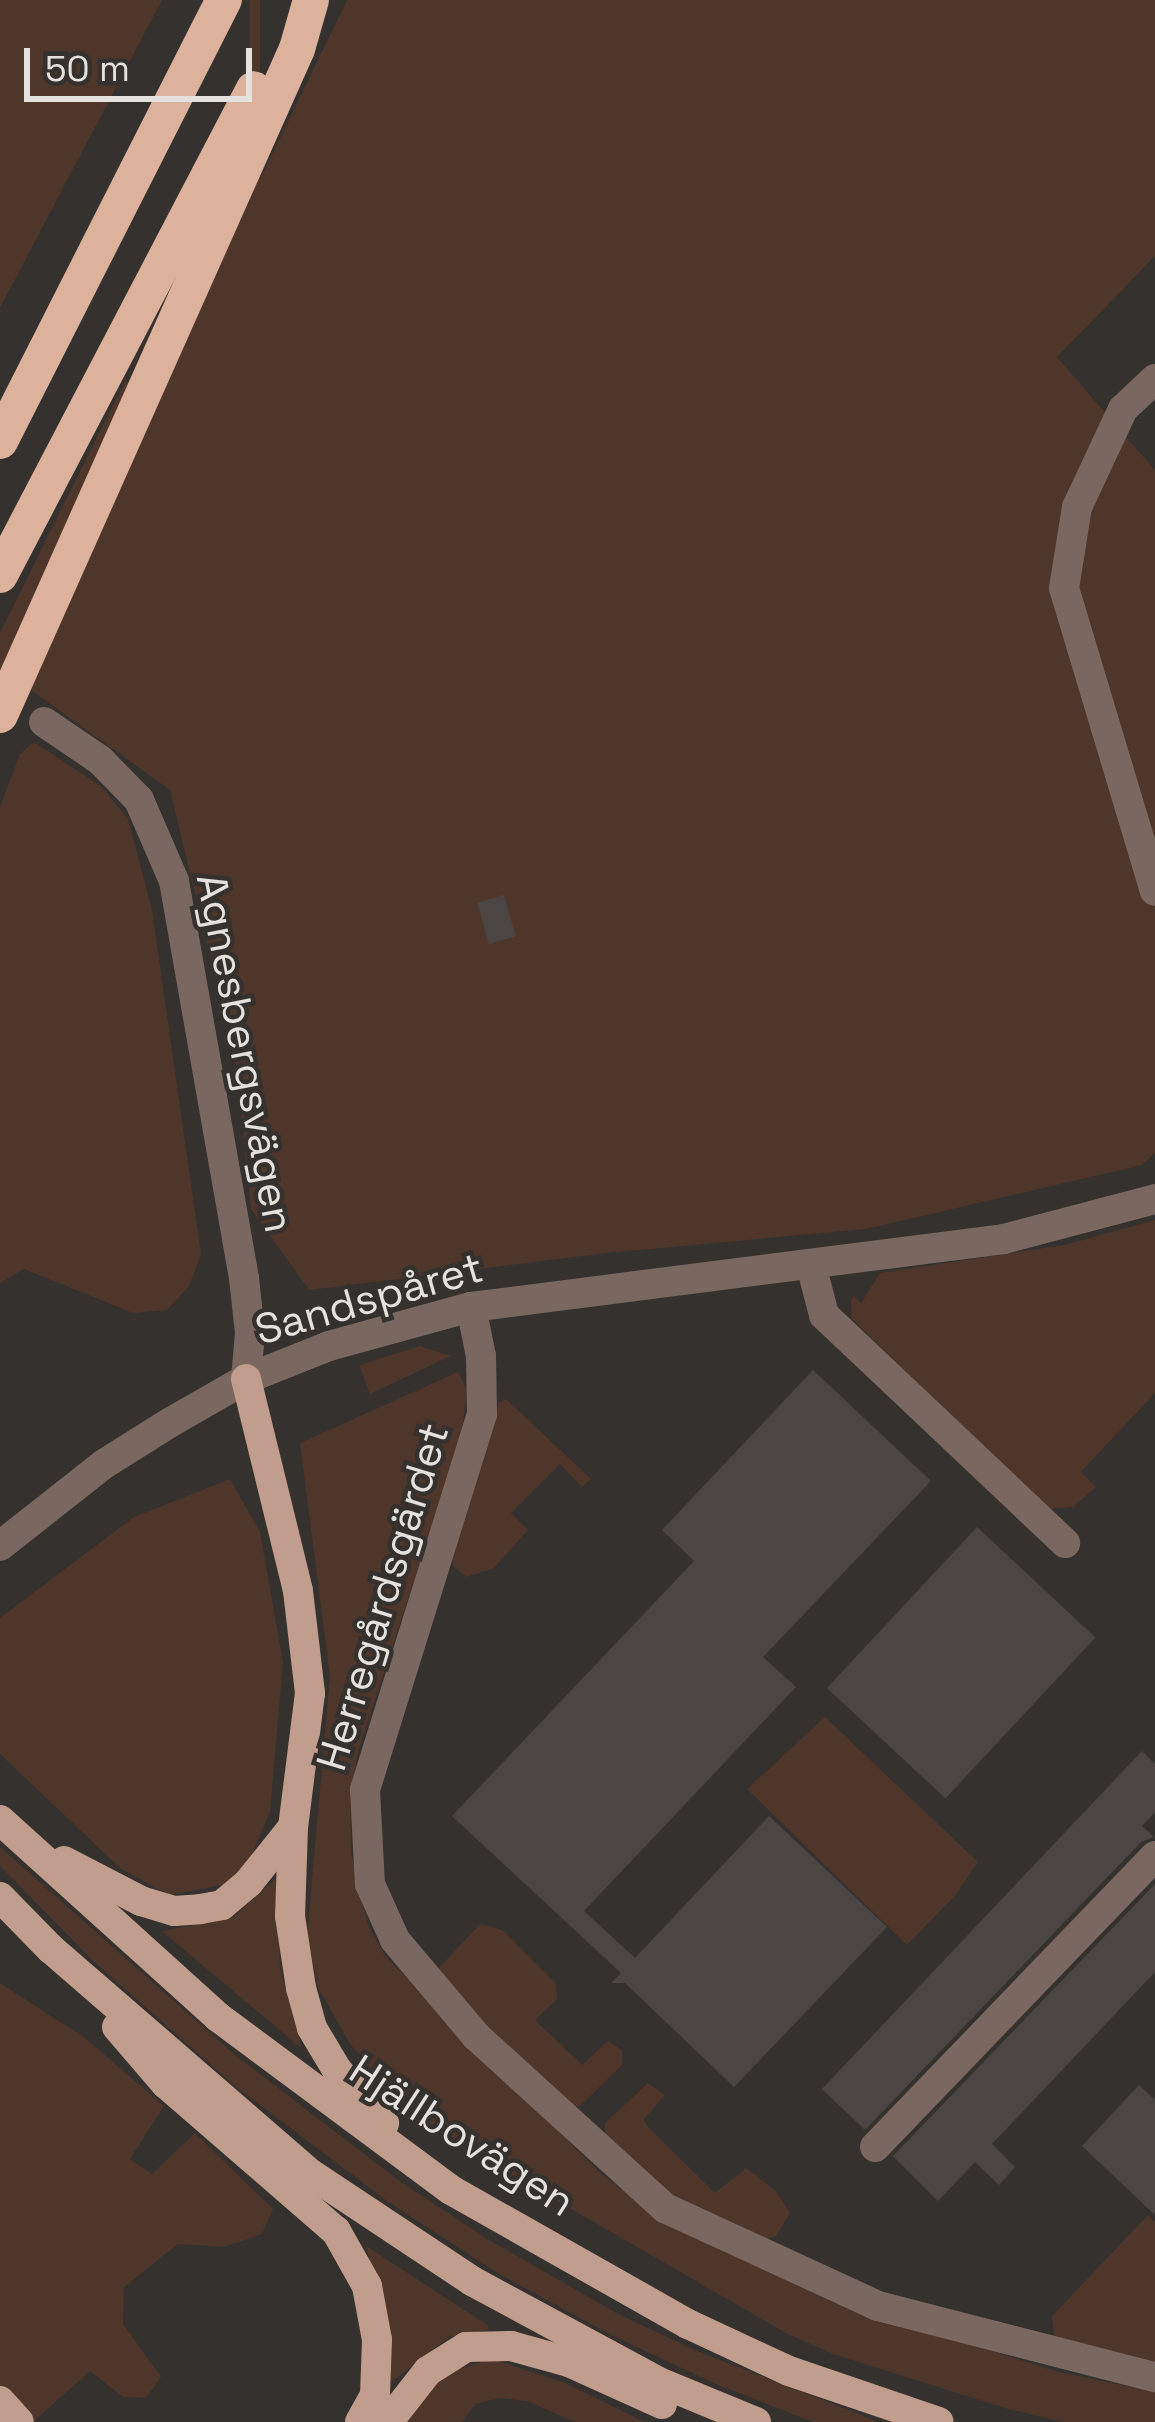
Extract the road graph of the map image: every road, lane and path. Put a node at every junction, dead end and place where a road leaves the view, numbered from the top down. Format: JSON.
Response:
{"nodes":[{"id":1,"x":224,"y":0,"type":"edge"},
{"id":2,"x":301,"y":0,"type":"edge"},
{"id":3,"x":311,"y":0,"type":"edge"},
{"id":4,"x":1155,"y":379,"type":"edge"},
{"id":5,"x":9,"y":425,"type":"edge"},
{"id":6,"x":0,"y":453,"type":"edge"},
{"id":7,"x":0,"y":575,"type":"edge"},
{"id":8,"x":0,"y":715,"type":"edge"},
{"id":9,"x":44,"y":722,"type":"dead end"},
{"id":10,"x":1155,"y":891,"type":"edge"},
{"id":11,"x":1155,"y":1198,"type":"edge"},
{"id":12,"x":811,"y":1265,"type":"junction"},
{"id":13,"x":471,"y":1307,"type":"junction"},
{"id":14,"x":246,"y":1379,"type":"junction"},
{"id":15,"x":1065,"y":1544,"type":"dead end"},
{"id":16,"x":0,"y":1546,"type":"edge"},
{"id":17,"x":6,"y":1825,"type":"edge"},
{"id":18,"x":293,"y":1827,"type":"junction"},
{"id":19,"x":1155,"y":1856,"type":"edge"},
{"id":20,"x":0,"y":1897,"type":"edge"},
{"id":21,"x":51,"y":1949,"type":"junction"},
{"id":22,"x":875,"y":2147,"type":"dead end"},
{"id":23,"x":451,"y":2190,"type":"junction"},
{"id":24,"x":1155,"y":2377,"type":"edge"},
{"id":25,"x":0,"y":2402,"type":"edge"},
{"id":26,"x":20,"y":2422,"type":"edge"},
{"id":27,"x":360,"y":2422,"type":"edge"},
{"id":28,"x":388,"y":2422,"type":"edge"},
{"id":29,"x":702,"y":2422,"type":"edge"},
{"id":30,"x":756,"y":2422,"type":"edge"},
{"id":31,"x":939,"y":2422,"type":"edge"}],
"edges":[{"from":1,"to":5,"type":"highway"},
{"from":2,"to":7,"type":"highway"},
{"from":3,"to":8,"type":"highway"},
{"from":4,"to":10,"type":"street"},
{"from":5,"to":6,"type":"highway"},
{"from":9,"to":14,"type":"street","name":"Agnesbergsvägen"},
{"from":11,"to":12,"type":"street","name":"Sandspåret"},
{"from":12,"to":13,"type":"street","name":"Sandspåret"},
{"from":12,"to":15,"type":"street"},
{"from":13,"to":14,"type":"street","name":"Sandspåret"},
{"from":13,"to":24,"type":"street","name":"Herregårdsgärdet"},
{"from":14,"to":16,"type":"street","name":"Sandspåret"},
{"from":14,"to":18,"type":"main road"},
{"from":17,"to":18,"type":"main road"},
{"from":17,"to":23,"type":"main road","name":"Hjällbovägen"},
{"from":18,"to":23,"type":"main road"},
{"from":19,"to":22,"type":"street"},
{"from":20,"to":21,"type":"main road"},
{"from":21,"to":27,"type":"main road"},
{"from":21,"to":30,"type":"main road"},
{"from":23,"to":31,"type":"main road","name":"Hjällbovägen"},
{"from":25,"to":26,"type":"main road"},
{"from":28,"to":29,"type":"main road"}]}
